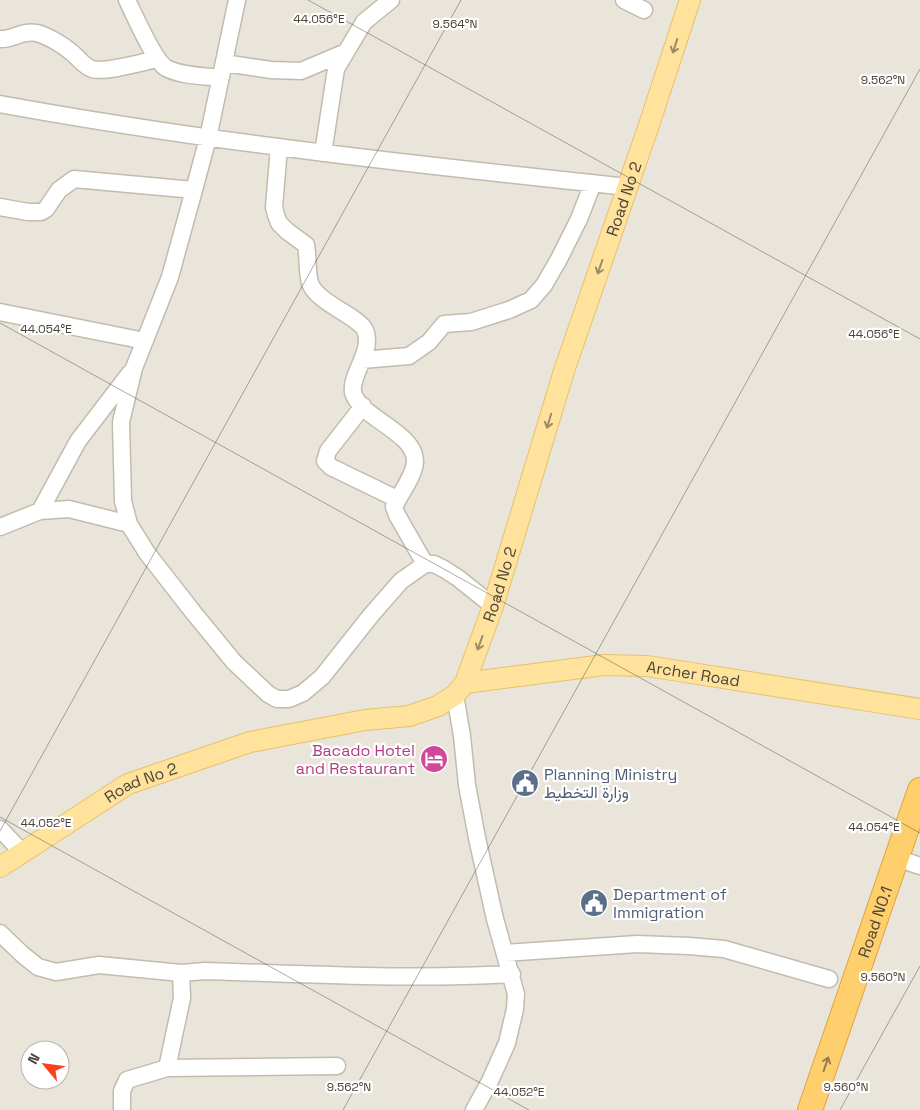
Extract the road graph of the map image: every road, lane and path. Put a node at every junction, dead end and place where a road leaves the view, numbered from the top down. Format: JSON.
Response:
{"nodes":[{"id":1,"x":126,"y":0,"type":"edge"},
{"id":2,"x":237,"y":0,"type":"edge"},
{"id":3,"x":391,"y":0,"type":"edge"},
{"id":4,"x":624,"y":0,"type":"edge"},
{"id":5,"x":690,"y":0,"type":"edge"},
{"id":6,"x":644,"y":10,"type":"dead end"},
{"id":7,"x":0,"y":39,"type":"edge"},
{"id":8,"x":346,"y":52,"type":"junction"},
{"id":9,"x":157,"y":59,"type":"junction"},
{"id":10,"x":222,"y":71,"type":"junction"},
{"id":11,"x":0,"y":104,"type":"edge"},
{"id":12,"x":208,"y":138,"type":"junction"},
{"id":13,"x":279,"y":147,"type":"junction"},
{"id":14,"x":323,"y":153,"type":"junction"},
{"id":15,"x":593,"y":183,"type":"junction"},
{"id":16,"x":628,"y":186,"type":"junction"},
{"id":17,"x":194,"y":190,"type":"junction"},
{"id":18,"x":0,"y":207,"type":"edge"},
{"id":19,"x":0,"y":312,"type":"edge"},
{"id":20,"x":145,"y":341,"type":"junction"},
{"id":21,"x":362,"y":360,"type":"junction"},
{"id":22,"x":134,"y":368,"type":"junction"},
{"id":23,"x":362,"y":406,"type":"junction"},
{"id":24,"x":397,"y":499,"type":"junction"},
{"id":25,"x":40,"y":511,"type":"junction"},
{"id":26,"x":130,"y":524,"type":"junction"},
{"id":27,"x":0,"y":527,"type":"edge"},
{"id":28,"x":425,"y":564,"type":"junction"},
{"id":29,"x":493,"y":606,"type":"junction"},
{"id":30,"x":460,"y":689,"type":"junction"},
{"id":31,"x":920,"y":708,"type":"edge"},
{"id":32,"x":920,"y":790,"type":"edge"},
{"id":33,"x":0,"y":829,"type":"edge"},
{"id":34,"x":22,"y":852,"type":"junction"},
{"id":35,"x":897,"y":858,"type":"junction"},
{"id":36,"x":920,"y":866,"type":"edge"},
{"id":37,"x":0,"y":867,"type":"edge"},
{"id":38,"x":0,"y":933,"type":"edge"},
{"id":39,"x":505,"y":953,"type":"junction"},
{"id":40,"x":181,"y":972,"type":"junction"},
{"id":41,"x":512,"y":974,"type":"junction"},
{"id":42,"x":829,"y":980,"type":"dead end"},
{"id":43,"x":337,"y":1066,"type":"dead end"},
{"id":44,"x":167,"y":1068,"type":"junction"},
{"id":45,"x":122,"y":1110,"type":"edge"},
{"id":46,"x":474,"y":1110,"type":"edge"},
{"id":47,"x":810,"y":1110,"type":"edge"}],
"edges":[{"from":1,"to":9,"type":"street"},
{"from":2,"to":10,"type":"street"},
{"from":3,"to":8,"type":"street"},
{"from":4,"to":6,"type":"street"},
{"from":5,"to":16,"type":"main road","name":"Road No 2","one_way":true},
{"from":7,"to":9,"type":"street"},
{"from":8,"to":10,"type":"street"},
{"from":8,"to":14,"type":"street"},
{"from":9,"to":10,"type":"street"},
{"from":10,"to":12,"type":"street"},
{"from":11,"to":12,"type":"street"},
{"from":12,"to":13,"type":"street"},
{"from":12,"to":17,"type":"street"},
{"from":13,"to":14,"type":"street"},
{"from":13,"to":21,"type":"street"},
{"from":14,"to":15,"type":"street"},
{"from":15,"to":16,"type":"street"},
{"from":15,"to":21,"type":"street"},
{"from":16,"to":29,"type":"main road","name":"Road No 2","one_way":true},
{"from":17,"to":18,"type":"street"},
{"from":17,"to":20,"type":"street"},
{"from":19,"to":20,"type":"street"},
{"from":20,"to":22,"type":"street"},
{"from":21,"to":23,"type":"street"},
{"from":22,"to":25,"type":"street"},
{"from":22,"to":26,"type":"street"},
{"from":23,"to":24,"type":"street"},
{"from":23,"to":24,"type":"street"},
{"from":24,"to":28,"type":"street"},
{"from":25,"to":26,"type":"street"},
{"from":25,"to":27,"type":"street"},
{"from":26,"to":28,"type":"street"},
{"from":28,"to":29,"type":"street"},
{"from":29,"to":30,"type":"main road","name":"Road No 2","one_way":true},
{"from":30,"to":31,"type":"main road","name":"Archer Road"},
{"from":30,"to":34,"type":"main road","name":"Road No 2"},
{"from":30,"to":39,"type":"street"},
{"from":32,"to":35,"type":"highway","name":"Road NO.1"},
{"from":33,"to":34,"type":"street"},
{"from":34,"to":37,"type":"main road","name":"Road No 2"},
{"from":35,"to":36,"type":"street"},
{"from":47,"to":35,"type":"highway","name":"Road NO.1","one_way":true},
{"from":38,"to":40,"type":"street"},
{"from":39,"to":41,"type":"street"},
{"from":39,"to":42,"type":"street"},
{"from":40,"to":41,"type":"street"},
{"from":40,"to":44,"type":"street"},
{"from":41,"to":46,"type":"street"},
{"from":43,"to":44,"type":"street"},
{"from":44,"to":45,"type":"street"}]}
